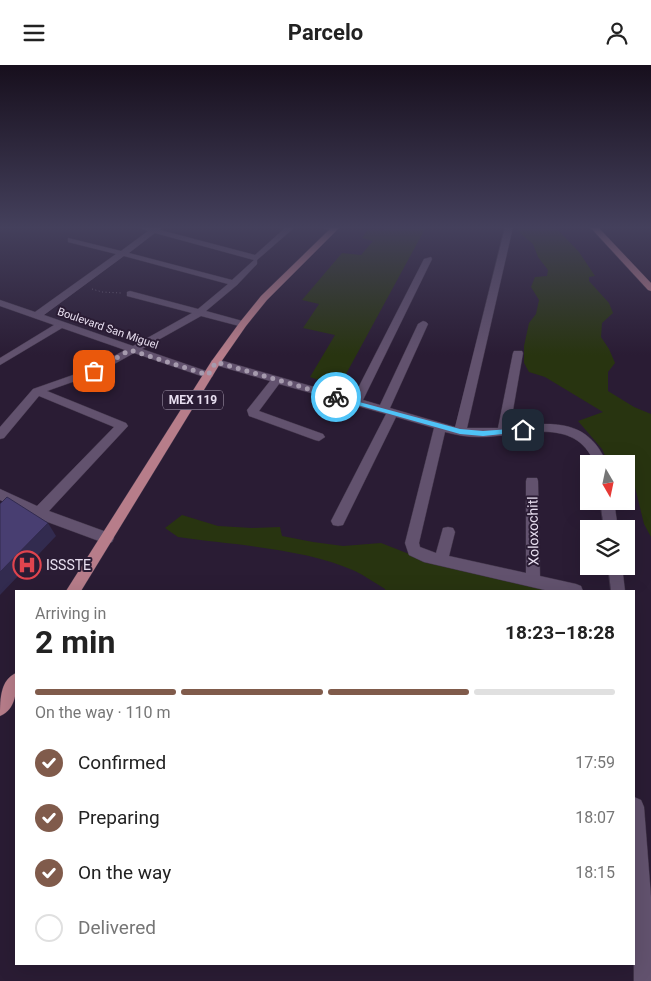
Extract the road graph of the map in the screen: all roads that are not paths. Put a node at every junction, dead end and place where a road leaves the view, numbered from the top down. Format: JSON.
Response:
{"nodes":[{"id":1,"x":100,"y":270,"type":"edge"},
{"id":2,"x":183,"y":270,"type":"edge"},
{"id":3,"x":246,"y":270,"type":"edge"},
{"id":4,"x":291,"y":270,"type":"edge"},
{"id":5,"x":423,"y":270,"type":"edge"},
{"id":6,"x":499,"y":270,"type":"edge"},
{"id":7,"x":634,"y":270,"type":"edge"},
{"id":8,"x":642,"y":270,"type":"edge"},
{"id":9,"x":651,"y":279,"type":"edge"},
{"id":10,"x":234,"y":283,"type":"junction"},
{"id":11,"x":651,"y":288,"type":"edge"},
{"id":12,"x":130,"y":294,"type":"road end"},
{"id":13,"x":0,"y":303,"type":"edge"},
{"id":14,"x":13,"y":308,"type":"junction"},
{"id":15,"x":199,"y":313,"type":"junction"},
{"id":16,"x":0,"y":315,"type":"edge"},
{"id":17,"x":36,"y":316,"type":"junction"},
{"id":18,"x":243,"y":324,"type":"junction"},
{"id":19,"x":60,"y":325,"type":"junction"},
{"id":20,"x":423,"y":325,"type":"dead end"},
{"id":21,"x":130,"y":350,"type":"junction"},
{"id":22,"x":518,"y":353,"type":"dead end"},
{"id":23,"x":0,"y":362,"type":"edge"},
{"id":24,"x":216,"y":362,"type":"junction"},
{"id":25,"x":208,"y":375,"type":"junction"},
{"id":26,"x":276,"y":380,"type":"junction"},
{"id":27,"x":37,"y":391,"type":"junction"},
{"id":28,"x":356,"y":403,"type":"junction"},
{"id":29,"x":388,"y":411,"type":"junction"},
{"id":30,"x":253,"y":413,"type":"joint"},
{"id":31,"x":440,"y":427,"type":"junction"},
{"id":32,"x":503,"y":431,"type":"junction"},
{"id":33,"x":460,"y":432,"type":"junction"},
{"id":34,"x":0,"y":435,"type":"edge"},
{"id":35,"x":319,"y":437,"type":"dead end"},
{"id":36,"x":596,"y":455,"type":"edge"},
{"id":37,"x":532,"y":481,"type":"dead end"},
{"id":38,"x":0,"y":494,"type":"edge"},
{"id":39,"x":39,"y":513,"type":"junction"},
{"id":40,"x":338,"y":521,"type":"dead end"},
{"id":41,"x":448,"y":532,"type":"dead end"},
{"id":42,"x":107,"y":538,"type":"junction"},
{"id":43,"x":441,"y":560,"type":"junction"},
{"id":44,"x":616,"y":575,"type":"edge"},
{"id":45,"x":533,"y":580,"type":"junction"},
{"id":46,"x":74,"y":590,"type":"edge"},
{"id":47,"x":572,"y":590,"type":"edge"},
{"id":48,"x":618,"y":590,"type":"edge"},
{"id":49,"x":15,"y":683,"type":"edge"},
{"id":50,"x":7,"y":702,"type":"edge"},
{"id":51,"x":635,"y":818,"type":"edge"},
{"id":52,"x":641,"y":884,"type":"edge"},
{"id":53,"x":646,"y":981,"type":"edge"}],
"edges":[{"from":1,"to":17,"type":"street"},
{"from":2,"to":10,"type":"street"},
{"from":3,"to":10,"type":"street"},
{"from":4,"to":18,"type":"main road","number":"MEX 119"},
{"from":5,"to":28,"type":"street"},
{"from":6,"to":33,"type":"street"},
{"from":7,"to":11,"type":"main road"},
{"from":8,"to":9,"type":"main road"},
{"from":10,"to":15,"type":"street"},
{"from":12,"to":15,"type":"street"},
{"from":13,"to":14,"type":"street","name":"Boulevard San Miguel"},
{"from":14,"to":16,"type":"street"},
{"from":14,"to":17,"type":"street","name":"Boulevard San Miguel"},
{"from":15,"to":18,"type":"street"},
{"from":15,"to":21,"type":"street"},
{"from":17,"to":19,"type":"street","name":"Boulevard San Miguel"},
{"from":18,"to":24,"type":"main road","number":"MEX 119"},
{"from":19,"to":21,"type":"street","name":"Boulevard San Miguel"},
{"from":19,"to":23,"type":"street"},
{"from":20,"to":29,"type":"street"},
{"from":21,"to":25,"type":"street","name":"Boulevard San Miguel"},
{"from":21,"to":27,"type":"street"},
{"from":22,"to":32,"type":"street"},
{"from":24,"to":25,"type":"main road","number":"MEX 119"},
{"from":24,"to":26,"type":"street"},
{"from":25,"to":42,"type":"main road","number":"MEX 119"},
{"from":26,"to":28,"type":"street"},
{"from":26,"to":30,"type":"street"},
{"from":27,"to":34,"type":"street"},
{"from":27,"to":39,"type":"street"},
{"from":28,"to":29,"type":"street"},
{"from":29,"to":31,"type":"street"},
{"from":29,"to":40,"type":"street"},
{"from":30,"to":35,"type":"street"},
{"from":31,"to":33,"type":"street"},
{"from":31,"to":43,"type":"street"},
{"from":32,"to":33,"type":"street"},
{"from":32,"to":36,"type":"street"},
{"from":37,"to":45,"type":"street","name":"Xoloxochitl"},
{"from":38,"to":39,"type":"street"},
{"from":39,"to":42,"type":"street"},
{"from":41,"to":43,"type":"street"},
{"from":42,"to":46,"type":"main road","number":"MEX 119"},
{"from":43,"to":45,"type":"street"},
{"from":44,"to":48,"type":"street"},
{"from":45,"to":47,"type":"street"},
{"from":49,"to":50,"type":"main road"},
{"from":51,"to":52,"type":"street"},
{"from":52,"to":53,"type":"street"}]}
